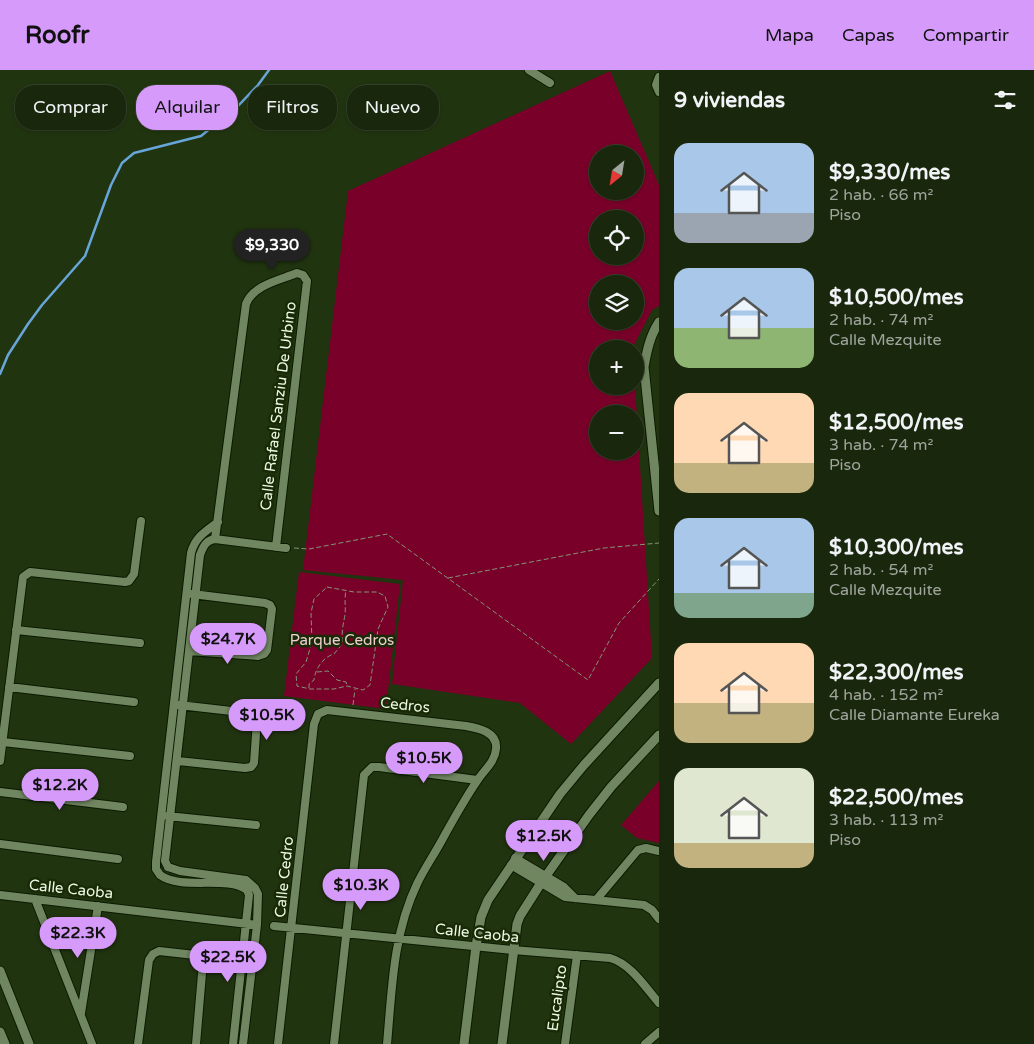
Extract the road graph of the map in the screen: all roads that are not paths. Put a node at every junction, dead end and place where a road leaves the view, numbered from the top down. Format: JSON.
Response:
{"nodes":[{"id":1,"x":529,"y":70,"type":"edge"},
{"id":2,"x":659,"y":77,"type":"edge"},
{"id":3,"x":550,"y":83,"type":"dead end"},
{"id":4,"x":659,"y":92,"type":"edge"},
{"id":5,"x":659,"y":322,"type":"edge"},
{"id":6,"x":659,"y":510,"type":"edge"},
{"id":7,"x":140,"y":521,"type":"dead end"},
{"id":8,"x":218,"y":522,"type":"junction"},
{"id":9,"x":216,"y":539,"type":"junction"},
{"id":10,"x":276,"y":547,"type":"junction"},
{"id":11,"x":286,"y":548,"type":"road end"},
{"id":12,"x":187,"y":593,"type":"junction"},
{"id":13,"x":196,"y":594,"type":"junction"},
{"id":14,"x":16,"y":630,"type":"junction"},
{"id":15,"x":140,"y":643,"type":"dead end"},
{"id":16,"x":189,"y":651,"type":"junction"},
{"id":17,"x":659,"y":682,"type":"edge"},
{"id":18,"x":9,"y":687,"type":"junction"},
{"id":19,"x":134,"y":702,"type":"dead end"},
{"id":20,"x":179,"y":705,"type":"junction"},
{"id":21,"x":318,"y":714,"type":"joint"},
{"id":22,"x":658,"y":740,"type":"edge"},
{"id":23,"x":2,"y":742,"type":"junction"},
{"id":24,"x":130,"y":756,"type":"dead end"},
{"id":25,"x":0,"y":761,"type":"edge"},
{"id":26,"x":178,"y":761,"type":"junction"},
{"id":27,"x":477,"y":780,"type":"junction"},
{"id":28,"x":0,"y":792,"type":"edge"},
{"id":29,"x":123,"y":807,"type":"dead end"},
{"id":30,"x":160,"y":816,"type":"junction"},
{"id":31,"x":171,"y":816,"type":"junction"},
{"id":32,"x":256,"y":826,"type":"dead end"},
{"id":33,"x":0,"y":844,"type":"edge"},
{"id":34,"x":659,"y":850,"type":"edge"},
{"id":35,"x":118,"y":858,"type":"dead end"},
{"id":36,"x":513,"y":861,"type":"junction"},
{"id":37,"x":168,"y":867,"type":"junction"},
{"id":38,"x":160,"y":875,"type":"junction"},
{"id":39,"x":543,"y":879,"type":"junction"},
{"id":40,"x":251,"y":889,"type":"junction"},
{"id":41,"x":0,"y":896,"type":"edge"},
{"id":42,"x":35,"y":899,"type":"junction"},
{"id":43,"x":596,"y":900,"type":"junction"},
{"id":44,"x":98,"y":906,"type":"junction"},
{"id":45,"x":659,"y":918,"type":"edge"},
{"id":46,"x":245,"y":923,"type":"junction"},
{"id":47,"x":257,"y":925,"type":"junction"},
{"id":48,"x":274,"y":926,"type":"dead end"},
{"id":49,"x":292,"y":928,"type":"junction"},
{"id":50,"x":347,"y":933,"type":"junction"},
{"id":51,"x":398,"y":938,"type":"junction"},
{"id":52,"x":476,"y":946,"type":"junction"},
{"id":53,"x":513,"y":950,"type":"junction"},
{"id":54,"x":577,"y":955,"type":"junction"},
{"id":55,"x":0,"y":971,"type":"edge"},
{"id":56,"x":659,"y":1003,"type":"edge"},
{"id":57,"x":81,"y":1015,"type":"junction"},
{"id":58,"x":0,"y":1032,"type":"edge"},
{"id":59,"x":659,"y":1032,"type":"edge"},
{"id":60,"x":5,"y":1044,"type":"edge"},
{"id":61,"x":29,"y":1044,"type":"edge"},
{"id":62,"x":92,"y":1044,"type":"edge"},
{"id":63,"x":138,"y":1044,"type":"edge"},
{"id":64,"x":196,"y":1044,"type":"edge"},
{"id":65,"x":233,"y":1044,"type":"edge"},
{"id":66,"x":243,"y":1044,"type":"edge"},
{"id":67,"x":278,"y":1044,"type":"edge"},
{"id":68,"x":334,"y":1044,"type":"edge"},
{"id":69,"x":387,"y":1044,"type":"edge"},
{"id":70,"x":464,"y":1044,"type":"edge"},
{"id":71,"x":502,"y":1044,"type":"edge"},
{"id":72,"x":565,"y":1044,"type":"edge"},
{"id":73,"x":645,"y":1044,"type":"edge"}],
"edges":[{"from":1,"to":3,"type":"street"},
{"from":2,"to":4,"type":"street"},
{"from":5,"to":6,"type":"street"},
{"from":7,"to":14,"type":"street"},
{"from":8,"to":9,"type":"street","name":"Calle Rafael Sanziu De Urbino"},
{"from":8,"to":10,"type":"street","name":"Calle Rafael Sanziu De Urbino"},
{"from":8,"to":12,"type":"street"},
{"from":9,"to":10,"type":"street"},
{"from":9,"to":13,"type":"street"},
{"from":10,"to":11,"type":"street"},
{"from":12,"to":13,"type":"street"},
{"from":12,"to":20,"type":"street"},
{"from":13,"to":16,"type":"street"},
{"from":13,"to":16,"type":"street"},
{"from":14,"to":15,"type":"street"},
{"from":14,"to":18,"type":"street"},
{"from":16,"to":20,"type":"street"},
{"from":17,"to":36,"type":"street"},
{"from":18,"to":19,"type":"street"},
{"from":18,"to":23,"type":"street"},
{"from":20,"to":26,"type":"street"},
{"from":20,"to":26,"type":"street"},
{"from":20,"to":30,"type":"street"},
{"from":21,"to":27,"type":"street","name":"Cedros"},
{"from":21,"to":49,"type":"street","name":"Calle Cedro"},
{"from":22,"to":39,"type":"street"},
{"from":23,"to":24,"type":"street"},
{"from":23,"to":25,"type":"street"},
{"from":26,"to":31,"type":"street"},
{"from":27,"to":50,"type":"street"},
{"from":27,"to":51,"type":"street"},
{"from":28,"to":29,"type":"street"},
{"from":30,"to":31,"type":"street"},
{"from":30,"to":38,"type":"street"},
{"from":31,"to":32,"type":"street"},
{"from":31,"to":37,"type":"street"},
{"from":33,"to":35,"type":"street"},
{"from":34,"to":43,"type":"street"},
{"from":36,"to":39,"type":"street"},
{"from":36,"to":52,"type":"street"},
{"from":37,"to":38,"type":"street"},
{"from":37,"to":40,"type":"street"},
{"from":38,"to":40,"type":"street"},
{"from":39,"to":43,"type":"street"},
{"from":39,"to":53,"type":"street"},
{"from":40,"to":46,"type":"street"},
{"from":40,"to":47,"type":"street"},
{"from":41,"to":42,"type":"street","name":"Calle Caoba"},
{"from":42,"to":44,"type":"street","name":"Calle Caoba"},
{"from":42,"to":57,"type":"street"},
{"from":43,"to":45,"type":"street"},
{"from":44,"to":46,"type":"street","name":"Calle Caoba"},
{"from":44,"to":57,"type":"street"},
{"from":46,"to":47,"type":"street","name":"Calle Caoba"},
{"from":46,"to":65,"type":"street"},
{"from":47,"to":66,"type":"street"},
{"from":48,"to":49,"type":"street","name":"Calle Caoba"},
{"from":49,"to":50,"type":"street","name":"Calle Caoba"},
{"from":49,"to":67,"type":"street","name":"Calle Cedro"},
{"from":50,"to":51,"type":"street","name":"Calle Caoba"},
{"from":50,"to":68,"type":"street"},
{"from":51,"to":52,"type":"street","name":"Calle Caoba"},
{"from":51,"to":69,"type":"street"},
{"from":52,"to":53,"type":"street","name":"Calle Caoba"},
{"from":52,"to":70,"type":"street"},
{"from":53,"to":54,"type":"street","name":"Calle Caoba"},
{"from":53,"to":71,"type":"street"},
{"from":54,"to":56,"type":"street","name":"Calle Caoba"},
{"from":54,"to":72,"type":"street","name":"Eucalipto"},
{"from":55,"to":61,"type":"street"},
{"from":57,"to":62,"type":"street"},
{"from":58,"to":60,"type":"street"},
{"from":59,"to":73,"type":"street"},
{"from":63,"to":64,"type":"street"}]}
